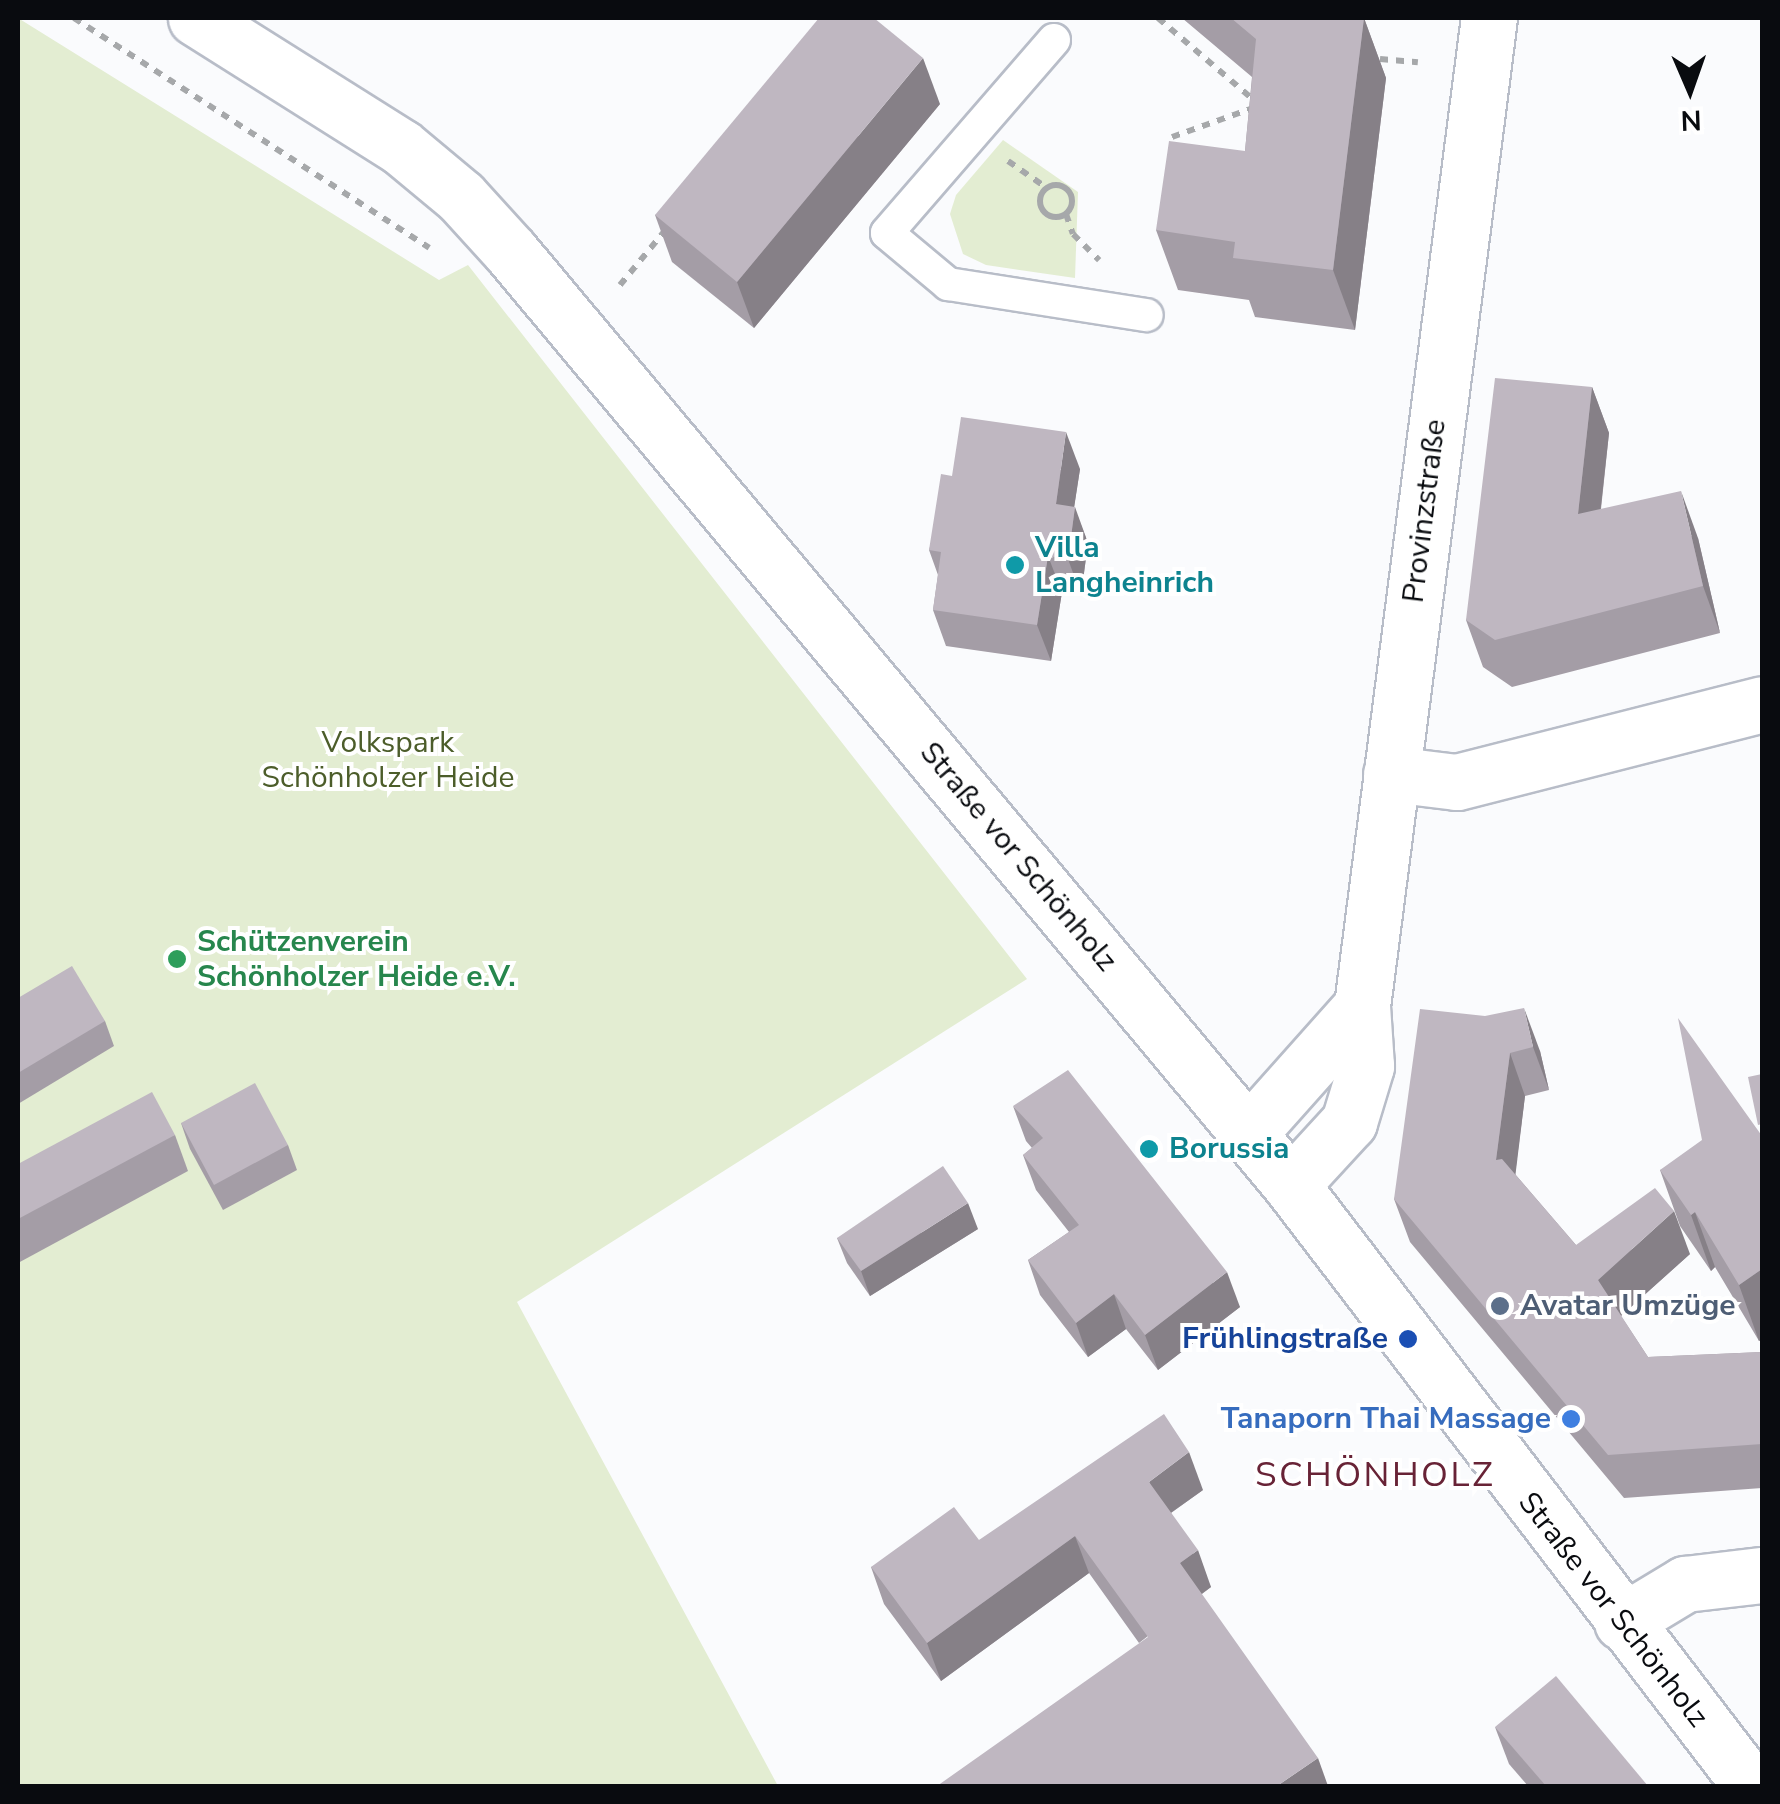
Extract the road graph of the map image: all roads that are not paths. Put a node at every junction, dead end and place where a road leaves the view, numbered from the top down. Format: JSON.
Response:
{"nodes":[{"id":1,"x":196,"y":18,"type":"edge"},
{"id":2,"x":1489,"y":18,"type":"edge"},
{"id":3,"x":1054,"y":40,"type":"dead end"},
{"id":4,"x":1147,"y":315,"type":"dead end"},
{"id":5,"x":1762,"y":704,"type":"edge"},
{"id":6,"x":1391,"y":774,"type":"junction"},
{"id":7,"x":1362,"y":1006,"type":"junction"},
{"id":8,"x":1248,"y":1134,"type":"junction"},
{"id":9,"x":1291,"y":1185,"type":"junction"},
{"id":10,"x":1762,"y":1576,"type":"edge"},
{"id":11,"x":1622,"y":1622,"type":"junction"},
{"id":12,"x":1751,"y":1786,"type":"edge"}],
"edges":[{"from":1,"to":8,"type":"main road","name":"Straße vor Schönholz"},
{"from":2,"to":6,"type":"main road","name":"Provinzstraße"},
{"from":3,"to":4,"type":"lane"},
{"from":5,"to":6,"type":"main road"},
{"from":6,"to":7,"type":"main road","name":"Provinzstraße"},
{"from":7,"to":8,"type":"main road"},
{"from":7,"to":9,"type":"main road","name":"Provinzstraße"},
{"from":8,"to":9,"type":"main road","name":"Straße vor Schönholz"},
{"from":9,"to":11,"type":"main road","name":"Straße vor Schönholz"},
{"from":10,"to":11,"type":"main road"},
{"from":11,"to":12,"type":"main road","name":"Straße vor Schönholz"}]}
